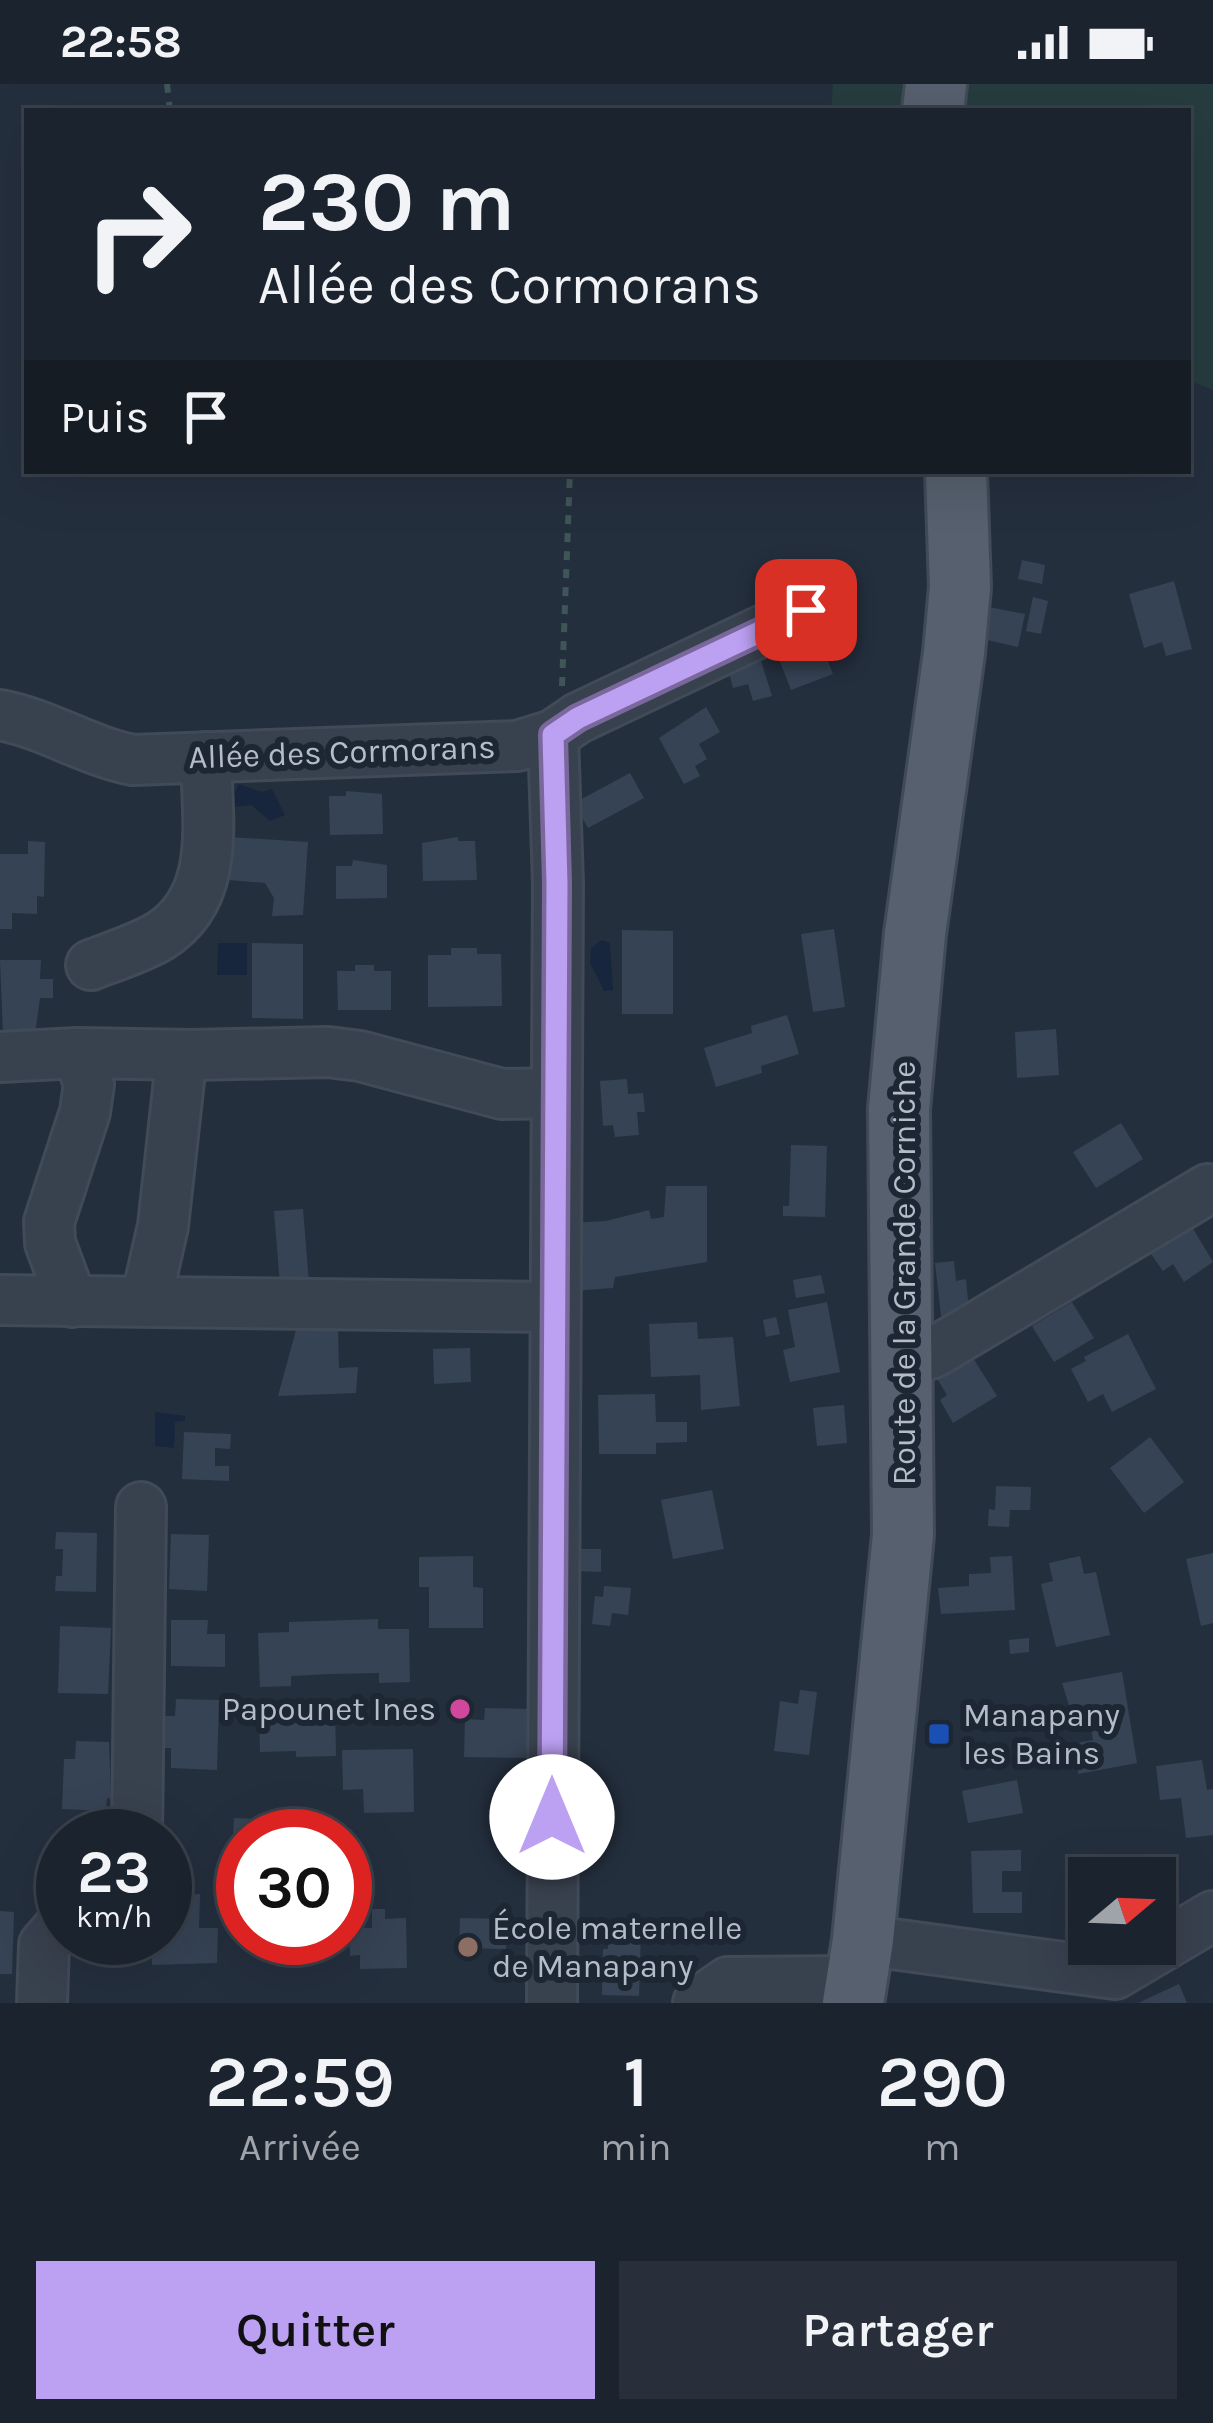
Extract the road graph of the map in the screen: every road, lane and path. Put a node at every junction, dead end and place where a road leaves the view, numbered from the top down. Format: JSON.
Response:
{"nodes":[{"id":1,"x":570,"y":474,"type":"edge"},
{"id":2,"x":956,"y":474,"type":"edge"},
{"id":3,"x":806,"y":610,"type":"dead end"},
{"id":4,"x":0,"y":715,"type":"edge"},
{"id":5,"x":559,"y":730,"type":"junction"},
{"id":6,"x":206,"y":758,"type":"junction"},
{"id":7,"x":92,"y":965,"type":"dead end"},
{"id":8,"x":78,"y":1052,"type":"junction"},
{"id":9,"x":192,"y":1055,"type":"junction"},
{"id":10,"x":0,"y":1057,"type":"edge"},
{"id":11,"x":554,"y":1093,"type":"junction"},
{"id":12,"x":1208,"y":1189,"type":"dead end"},
{"id":13,"x":0,"y":1300,"type":"edge"},
{"id":14,"x":146,"y":1300,"type":"junction"},
{"id":15,"x":72,"y":1302,"type":"junction"},
{"id":16,"x":554,"y":1306,"type":"junction"},
{"id":17,"x":899,"y":1364,"type":"junction"},
{"id":18,"x":141,"y":1507,"type":"dead end"},
{"id":19,"x":137,"y":1809,"type":"edge"},
{"id":20,"x":1213,"y":1916,"type":"edge"},
{"id":21,"x":44,"y":1965,"type":"edge"},
{"id":22,"x":857,"y":1975,"type":"edge"},
{"id":23,"x":43,"y":2003,"type":"edge"},
{"id":24,"x":552,"y":2003,"type":"edge"},
{"id":25,"x":698,"y":2003,"type":"edge"}],
"edges":[{"from":1,"to":5,"type":"path"},
{"from":2,"to":17,"type":"main road","name":"Route de la Grande Corniche"},
{"from":3,"to":5,"type":"street","name":"Allée des Cormorans"},
{"from":4,"to":6,"type":"street","name":"Allée des Cormorans"},
{"from":5,"to":6,"type":"street","name":"Allée des Cormorans"},
{"from":5,"to":11,"type":"street"},
{"from":6,"to":7,"type":"street"},
{"from":8,"to":9,"type":"street"},
{"from":8,"to":10,"type":"street"},
{"from":8,"to":15,"type":"street"},
{"from":9,"to":11,"type":"street"},
{"from":9,"to":14,"type":"street"},
{"from":11,"to":16,"type":"street"},
{"from":12,"to":17,"type":"street"},
{"from":13,"to":15,"type":"street"},
{"from":14,"to":15,"type":"street"},
{"from":14,"to":16,"type":"street"},
{"from":16,"to":24,"type":"street"},
{"from":17,"to":22,"type":"main road","name":"Route de la Grande Corniche"},
{"from":18,"to":19,"type":"street"},
{"from":20,"to":22,"type":"street"},
{"from":21,"to":23,"type":"street"},
{"from":22,"to":25,"type":"street"}]}
